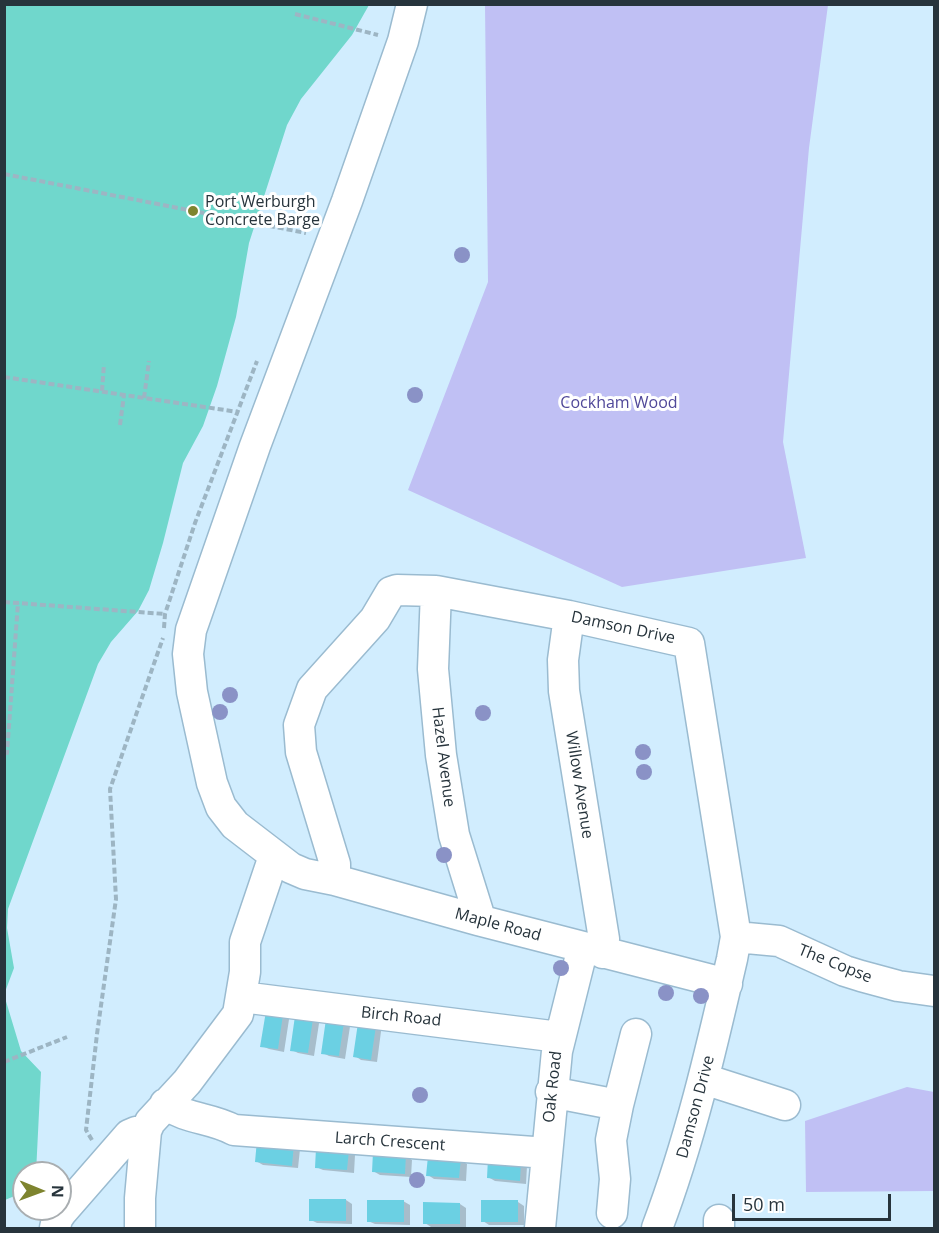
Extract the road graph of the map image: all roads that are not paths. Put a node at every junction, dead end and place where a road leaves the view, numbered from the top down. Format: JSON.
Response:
{"nodes":[{"id":1,"x":412,"y":4,"type":"edge"},
{"id":2,"x":436,"y":591,"type":"junction"},
{"id":3,"x":569,"y":616,"type":"junction"},
{"id":4,"x":274,"y":856,"type":"junction"},
{"id":5,"x":335,"y":880,"type":"junction"},
{"id":6,"x":478,"y":920,"type":"junction"},
{"id":7,"x":736,"y":937,"type":"junction"},
{"id":8,"x":593,"y":950,"type":"junction"},
{"id":9,"x":727,"y":984,"type":"junction"},
{"id":10,"x":934,"y":991,"type":"edge"},
{"id":11,"x":242,"y":997,"type":"junction"},
{"id":12,"x":636,"y":1034,"type":"dead end"},
{"id":13,"x":559,"y":1037,"type":"junction"},
{"id":14,"x":704,"y":1079,"type":"junction"},
{"id":15,"x":551,"y":1092,"type":"junction"},
{"id":16,"x":165,"y":1104,"type":"junction"},
{"id":17,"x":785,"y":1105,"type":"dead end"},
{"id":18,"x":618,"y":1106,"type":"junction"},
{"id":19,"x":146,"y":1131,"type":"junction"},
{"id":20,"x":547,"y":1153,"type":"junction"},
{"id":21,"x":612,"y":1213,"type":"dead end"},
{"id":22,"x":55,"y":1228,"type":"edge"},
{"id":23,"x":140,"y":1228,"type":"edge"},
{"id":24,"x":540,"y":1228,"type":"edge"},
{"id":25,"x":657,"y":1228,"type":"edge"}],
"edges":[{"from":1,"to":4,"type":"street","name":"Maple Road"},
{"from":2,"to":3,"type":"street","name":"Damson Drive"},
{"from":2,"to":5,"type":"street","name":"Damson Drive"},
{"from":2,"to":6,"type":"street","name":"Hazel Avenue"},
{"from":3,"to":7,"type":"street","name":"Damson Drive"},
{"from":3,"to":8,"type":"street","name":"Willow Avenue"},
{"from":4,"to":5,"type":"street","name":"Maple Road"},
{"from":4,"to":11,"type":"street"},
{"from":5,"to":6,"type":"street","name":"Maple Road"},
{"from":6,"to":8,"type":"street","name":"Maple Road"},
{"from":7,"to":9,"type":"street","name":"Damson Drive"},
{"from":7,"to":10,"type":"street","name":"The Copse"},
{"from":8,"to":9,"type":"street","name":"Maple Road"},
{"from":8,"to":13,"type":"street","name":"Oak Road"},
{"from":9,"to":14,"type":"street","name":"Damson Drive"},
{"from":11,"to":13,"type":"street","name":"Birch Road"},
{"from":11,"to":16,"type":"street"},
{"from":12,"to":18,"type":"street"},
{"from":13,"to":15,"type":"street","name":"Oak Road"},
{"from":14,"to":17,"type":"street"},
{"from":14,"to":25,"type":"street","name":"Damson Drive"},
{"from":15,"to":18,"type":"street"},
{"from":15,"to":20,"type":"street","name":"Oak Road"},
{"from":16,"to":19,"type":"street"},
{"from":16,"to":20,"type":"street","name":"Larch Crescent"},
{"from":18,"to":21,"type":"street"},
{"from":19,"to":22,"type":"street"},
{"from":19,"to":23,"type":"street"},
{"from":20,"to":24,"type":"street","name":"Oak Road"}]}
